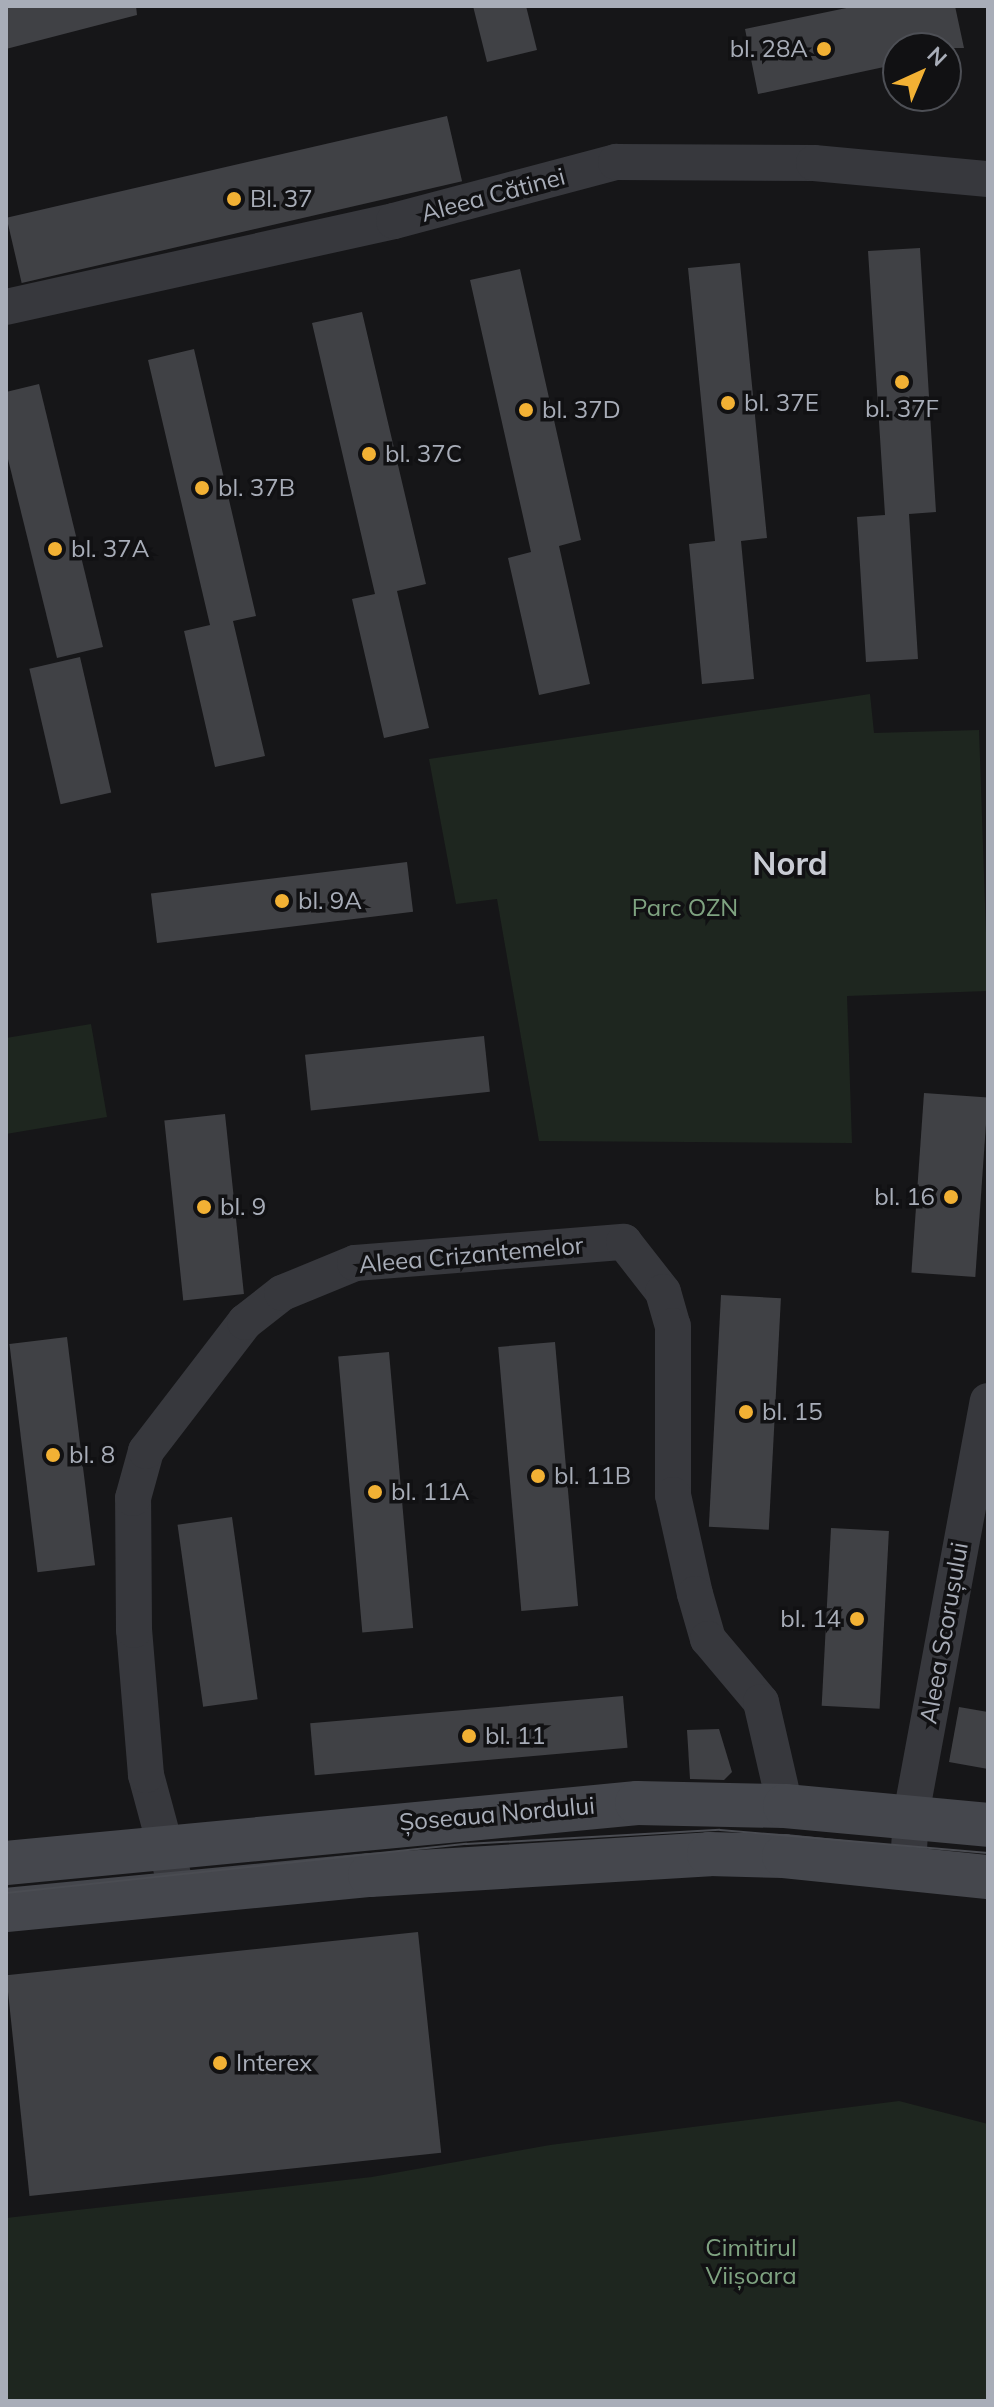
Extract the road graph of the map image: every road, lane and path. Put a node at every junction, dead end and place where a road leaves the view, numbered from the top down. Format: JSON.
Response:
{"nodes":[{"id":1,"x":988,"y":179,"type":"edge"},
{"id":2,"x":6,"y":307,"type":"edge"},
{"id":3,"x":988,"y":1401,"type":"edge"},
{"id":4,"x":785,"y":1806,"type":"junction"},
{"id":5,"x":911,"y":1815,"type":"junction"},
{"id":6,"x":988,"y":1825,"type":"edge"},
{"id":7,"x":169,"y":1846,"type":"junction"},
{"id":8,"x":6,"y":1863,"type":"edge"},
{"id":9,"x":908,"y":1866,"type":"junction"},
{"id":10,"x":988,"y":1877,"type":"edge"},
{"id":11,"x":176,"y":1896,"type":"junction"},
{"id":12,"x":6,"y":1910,"type":"edge"}],
"edges":[{"from":1,"to":2,"type":"street","name":"Aleea Cătinei"},
{"from":3,"to":5,"type":"street","name":"Aleea Scorușului"},
{"from":4,"to":5,"type":"main road","name":"Șoseaua Nordului"},
{"from":4,"to":7,"type":"main road","name":"Șoseaua Nordului"},
{"from":4,"to":7,"type":"street","name":"Aleea Crizantemelor"},
{"from":5,"to":6,"type":"main road","name":"Șoseaua Nordului"},
{"from":5,"to":9,"type":"street","name":"Aleea Scorușului"},
{"from":7,"to":8,"type":"main road","name":"Șoseaua Nordului"},
{"from":7,"to":11,"type":"street","name":"Aleea Crizantemelor"},
{"from":9,"to":10,"type":"main road","name":"Șoseaua Nordului"},
{"from":9,"to":11,"type":"main road","name":"Șoseaua Nordului"},
{"from":11,"to":12,"type":"main road","name":"Șoseaua Nordului"}]}
